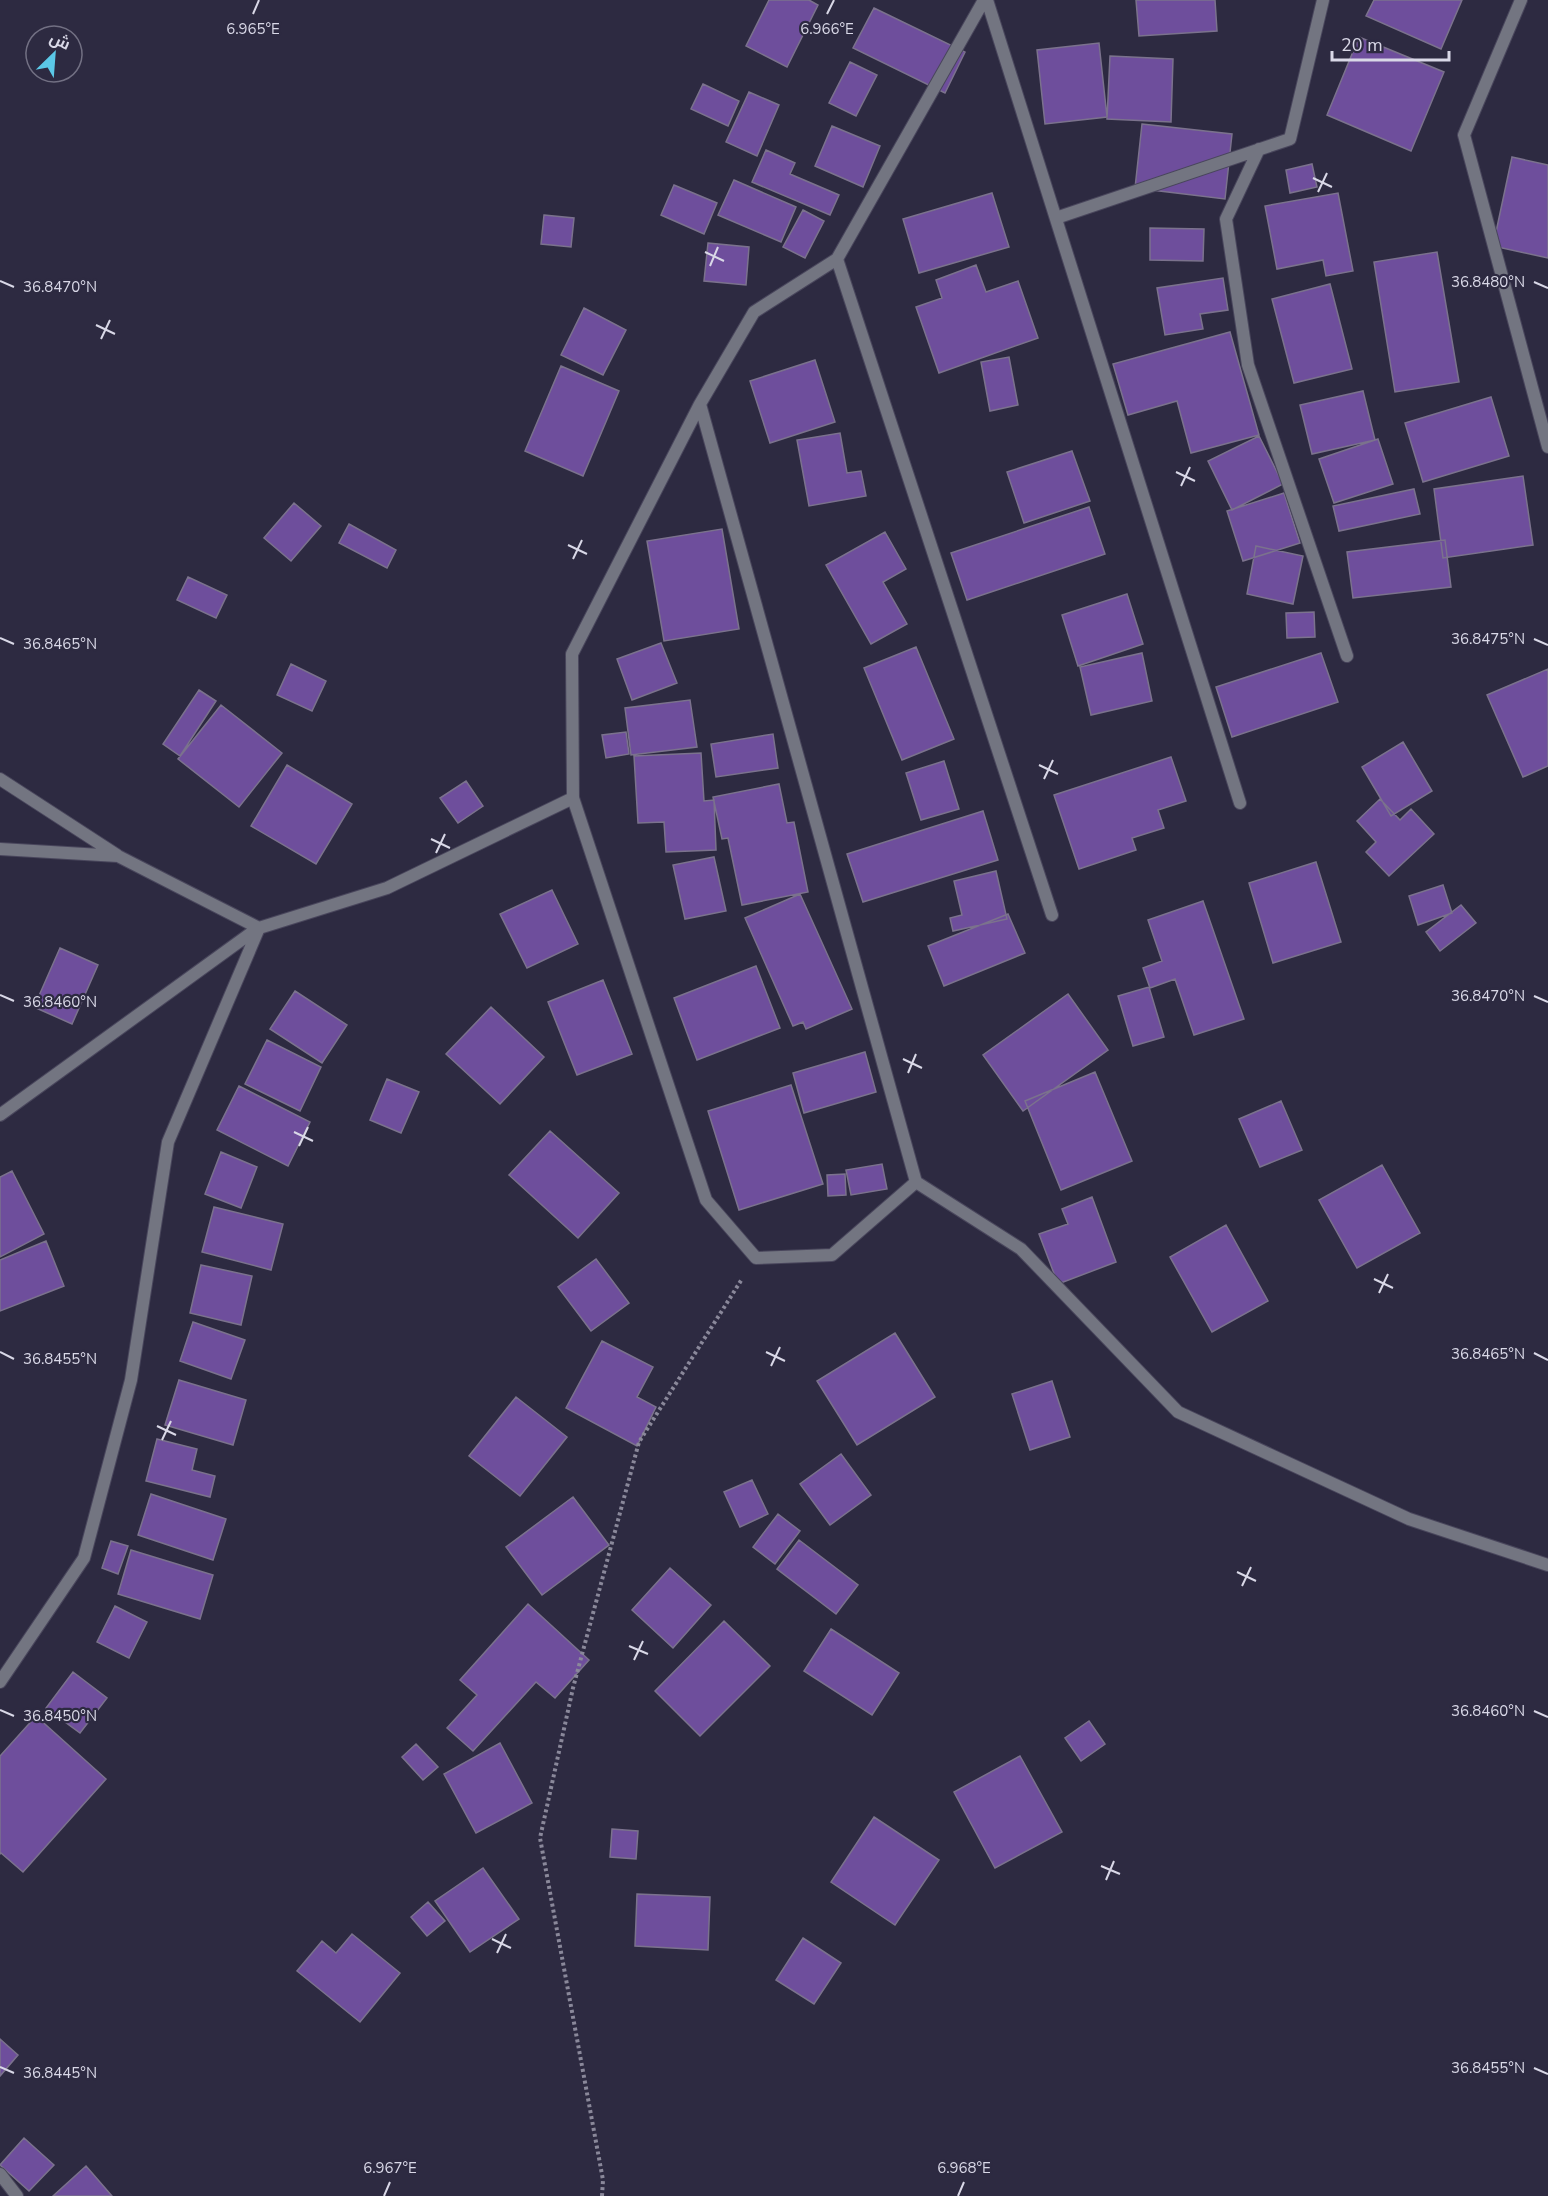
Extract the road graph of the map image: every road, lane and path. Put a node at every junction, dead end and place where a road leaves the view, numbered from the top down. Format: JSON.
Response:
{"nodes":[{"id":1,"x":986,"y":0,"type":"edge"},
{"id":2,"x":1323,"y":0,"type":"edge"},
{"id":3,"x":1521,"y":0,"type":"edge"},
{"id":4,"x":1259,"y":149,"type":"junction"},
{"id":5,"x":1056,"y":218,"type":"junction"},
{"id":6,"x":837,"y":259,"type":"junction"},
{"id":7,"x":700,"y":404,"type":"junction"},
{"id":8,"x":1548,"y":447,"type":"edge"},
{"id":9,"x":1347,"y":656,"type":"dead end"},
{"id":10,"x":0,"y":779,"type":"edge"},
{"id":11,"x":573,"y":798,"type":"junction"},
{"id":12,"x":1240,"y":803,"type":"dead end"},
{"id":13,"x":0,"y":849,"type":"edge"},
{"id":14,"x":118,"y":856,"type":"junction"},
{"id":15,"x":1052,"y":915,"type":"dead end"},
{"id":16,"x":258,"y":928,"type":"junction"},
{"id":17,"x":0,"y":1115,"type":"edge"},
{"id":18,"x":916,"y":1182,"type":"junction"},
{"id":19,"x":756,"y":1258,"type":"junction"},
{"id":20,"x":1548,"y":1565,"type":"edge"},
{"id":21,"x":0,"y":1682,"type":"edge"},
{"id":22,"x":0,"y":2174,"type":"edge"},
{"id":23,"x":17,"y":2196,"type":"edge"},
{"id":24,"x":602,"y":2196,"type":"edge"}],
"edges":[{"from":1,"to":5,"type":"street"},
{"from":1,"to":6,"type":"street"},
{"from":2,"to":4,"type":"street"},
{"from":3,"to":8,"type":"street"},
{"from":4,"to":5,"type":"street"},
{"from":4,"to":9,"type":"street"},
{"from":5,"to":12,"type":"street"},
{"from":6,"to":7,"type":"street"},
{"from":6,"to":15,"type":"street"},
{"from":7,"to":11,"type":"street"},
{"from":7,"to":18,"type":"street"},
{"from":10,"to":14,"type":"street"},
{"from":11,"to":16,"type":"street"},
{"from":11,"to":19,"type":"street"},
{"from":13,"to":14,"type":"street"},
{"from":14,"to":16,"type":"street"},
{"from":16,"to":17,"type":"street"},
{"from":16,"to":21,"type":"street"},
{"from":18,"to":19,"type":"street"},
{"from":18,"to":20,"type":"street"},
{"from":19,"to":24,"type":"path"},
{"from":22,"to":23,"type":"street"}]}
